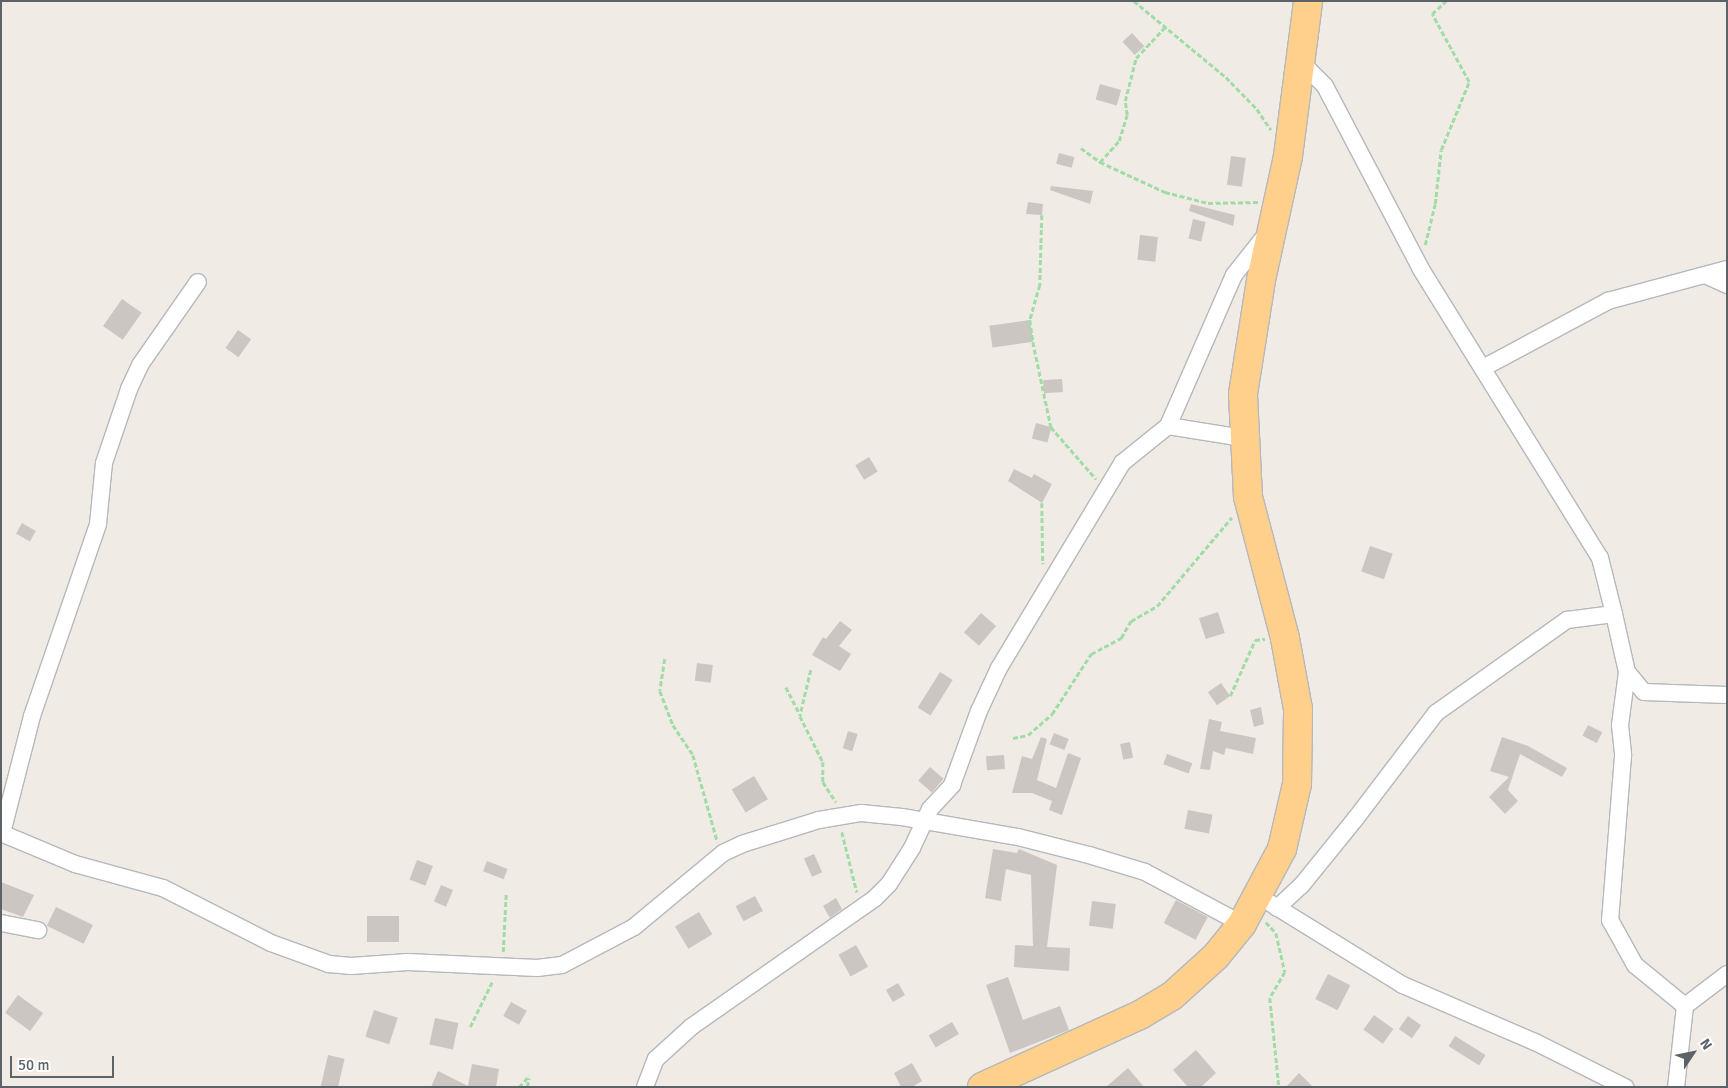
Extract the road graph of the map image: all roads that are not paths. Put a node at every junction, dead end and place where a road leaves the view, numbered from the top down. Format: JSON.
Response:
{"nodes":[{"id":1,"x":1308,"y":1,"type":"edge"},
{"id":2,"x":1302,"y":63,"type":"junction"},
{"id":3,"x":1277,"y":214,"type":"junction"},
{"id":4,"x":1727,"y":269,"type":"edge"},
{"id":5,"x":1706,"y":276,"type":"junction"},
{"id":6,"x":198,"y":282,"type":"dead end"},
{"id":7,"x":1727,"y":285,"type":"edge"},
{"id":8,"x":1483,"y":368,"type":"junction"},
{"id":9,"x":1168,"y":426,"type":"junction"},
{"id":10,"x":1243,"y":438,"type":"junction"},
{"id":11,"x":1614,"y":614,"type":"junction"},
{"id":12,"x":1627,"y":672,"type":"junction"},
{"id":13,"x":1727,"y":694,"type":"edge"},
{"id":14,"x":925,"y":822,"type":"junction"},
{"id":15,"x":1,"y":833,"type":"edge"},
{"id":16,"x":1258,"y":909,"type":"junction"},
{"id":17,"x":1,"y":923,"type":"edge"},
{"id":18,"x":38,"y":930,"type":"dead end"},
{"id":19,"x":1727,"y":974,"type":"edge"},
{"id":20,"x":1685,"y":1006,"type":"junction"},
{"id":21,"x":645,"y":1087,"type":"edge"},
{"id":22,"x":982,"y":1087,"type":"edge"},
{"id":23,"x":1625,"y":1087,"type":"edge"},
{"id":24,"x":1676,"y":1087,"type":"edge"}],
"edges":[{"from":1,"to":2,"type":"highway"},
{"from":2,"to":3,"type":"highway"},
{"from":2,"to":8,"type":"street"},
{"from":3,"to":9,"type":"street"},
{"from":3,"to":10,"type":"highway"},
{"from":4,"to":5,"type":"street"},
{"from":5,"to":7,"type":"street"},
{"from":5,"to":8,"type":"street"},
{"from":6,"to":15,"type":"street"},
{"from":8,"to":11,"type":"street"},
{"from":9,"to":10,"type":"street"},
{"from":9,"to":14,"type":"street"},
{"from":10,"to":16,"type":"highway"},
{"from":11,"to":12,"type":"street"},
{"from":11,"to":16,"type":"street"},
{"from":12,"to":13,"type":"street"},
{"from":12,"to":20,"type":"street"},
{"from":14,"to":15,"type":"street"},
{"from":14,"to":16,"type":"street"},
{"from":14,"to":21,"type":"street"},
{"from":16,"to":22,"type":"highway"},
{"from":16,"to":23,"type":"street"},
{"from":17,"to":18,"type":"street"},
{"from":19,"to":20,"type":"street"},
{"from":20,"to":24,"type":"street"}]}
